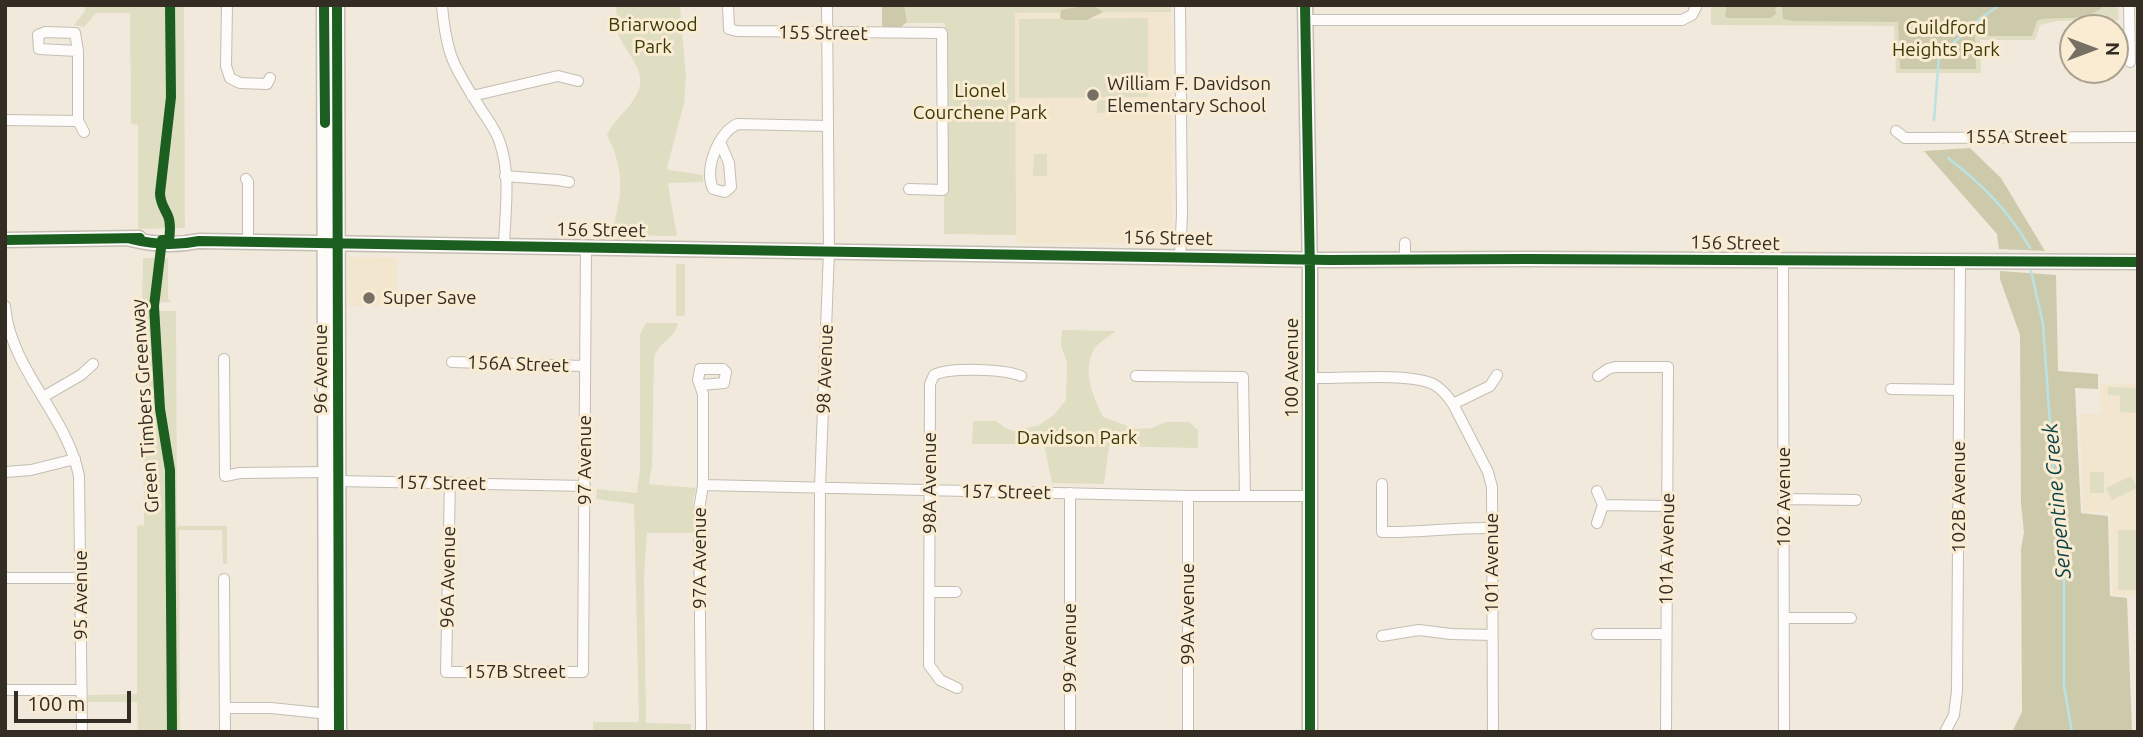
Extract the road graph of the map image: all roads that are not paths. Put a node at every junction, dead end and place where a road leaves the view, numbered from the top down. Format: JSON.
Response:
{"nodes":[{"id":1,"x":227,"y":5,"type":"edge"},
{"id":2,"x":324,"y":5,"type":"edge"},
{"id":3,"x":337,"y":5,"type":"edge"},
{"id":4,"x":442,"y":5,"type":"edge"},
{"id":5,"x":728,"y":5,"type":"edge"},
{"id":6,"x":827,"y":5,"type":"edge"},
{"id":7,"x":1180,"y":5,"type":"edge"},
{"id":8,"x":1697,"y":5,"type":"edge"},
{"id":9,"x":2129,"y":5,"type":"edge"},
{"id":10,"x":1305,"y":12,"type":"edge"},
{"id":11,"x":827,"y":33,"type":"junction"},
{"id":12,"x":78,"y":51,"type":"dead end"},
{"id":13,"x":2130,"y":62,"type":"dead end"},
{"id":14,"x":270,"y":78,"type":"dead end"},
{"id":15,"x":578,"y":81,"type":"dead end"},
{"id":16,"x":472,"y":96,"type":"junction"},
{"id":17,"x":5,"y":120,"type":"edge"},
{"id":18,"x":78,"y":121,"type":"junction"},
{"id":19,"x":828,"y":126,"type":"junction"},
{"id":20,"x":1896,"y":131,"type":"dead end"},
{"id":21,"x":85,"y":132,"type":"dead end"},
{"id":22,"x":2138,"y":136,"type":"edge"},
{"id":23,"x":720,"y":142,"type":"dead end"},
{"id":24,"x":505,"y":176,"type":"junction"},
{"id":25,"x":246,"y":179,"type":"dead end"},
{"id":26,"x":569,"y":183,"type":"dead end"},
{"id":27,"x":909,"y":189,"type":"dead end"},
{"id":28,"x":5,"y":240,"type":"edge"},
{"id":29,"x":248,"y":243,"type":"junction"},
{"id":30,"x":1405,"y":243,"type":"dead end"},
{"id":31,"x":331,"y":244,"type":"junction"},
{"id":32,"x":504,"y":246,"type":"junction"},
{"id":33,"x":586,"y":247,"type":"junction"},
{"id":34,"x":829,"y":250,"type":"junction"},
{"id":35,"x":1180,"y":256,"type":"junction"},
{"id":36,"x":1310,"y":259,"type":"junction"},
{"id":37,"x":1405,"y":260,"type":"junction"},
{"id":38,"x":1783,"y":261,"type":"junction"},
{"id":39,"x":1960,"y":262,"type":"junction"},
{"id":40,"x":2138,"y":262,"type":"edge"},
{"id":41,"x":5,"y":306,"type":"edge"},
{"id":42,"x":10,"y":347,"type":"edge"},
{"id":43,"x":225,"y":359,"type":"dead end"},
{"id":44,"x":452,"y":362,"type":"dead end"},
{"id":45,"x":93,"y":364,"type":"dead end"},
{"id":46,"x":584,"y":366,"type":"junction"},
{"id":47,"x":1497,"y":375,"type":"dead end"},
{"id":48,"x":1021,"y":376,"type":"dead end"},
{"id":49,"x":1136,"y":376,"type":"dead end"},
{"id":50,"x":1598,"y":376,"type":"dead end"},
{"id":51,"x":1310,"y":378,"type":"junction"},
{"id":52,"x":701,"y":385,"type":"dead end"},
{"id":53,"x":1891,"y":389,"type":"dead end"},
{"id":54,"x":1959,"y":390,"type":"junction"},
{"id":55,"x":43,"y":397,"type":"junction"},
{"id":56,"x":1453,"y":404,"type":"junction"},
{"id":57,"x":75,"y":459,"type":"junction"},
{"id":58,"x":5,"y":472,"type":"edge"},
{"id":59,"x":332,"y":477,"type":"junction"},
{"id":60,"x":450,"y":482,"type":"junction"},
{"id":61,"x":1382,"y":484,"type":"dead end"},
{"id":62,"x":703,"y":485,"type":"junction"},
{"id":63,"x":585,"y":486,"type":"junction"},
{"id":64,"x":820,"y":488,"type":"junction"},
{"id":65,"x":930,"y":490,"type":"junction"},
{"id":66,"x":1597,"y":491,"type":"dead end"},
{"id":67,"x":1070,"y":493,"type":"junction"},
{"id":68,"x":1188,"y":496,"type":"junction"},
{"id":69,"x":1245,"y":496,"type":"junction"},
{"id":70,"x":1309,"y":496,"type":"junction"},
{"id":71,"x":1785,"y":499,"type":"junction"},
{"id":72,"x":1856,"y":500,"type":"dead end"},
{"id":73,"x":1603,"y":505,"type":"junction"},
{"id":74,"x":1668,"y":506,"type":"junction"},
{"id":75,"x":1597,"y":523,"type":"dead end"},
{"id":76,"x":1492,"y":528,"type":"junction"},
{"id":77,"x":5,"y":578,"type":"edge"},
{"id":78,"x":80,"y":578,"type":"junction"},
{"id":79,"x":224,"y":579,"type":"dead end"},
{"id":80,"x":929,"y":592,"type":"junction"},
{"id":81,"x":956,"y":592,"type":"dead end"},
{"id":82,"x":1784,"y":618,"type":"junction"},
{"id":83,"x":1851,"y":618,"type":"dead end"},
{"id":84,"x":1597,"y":634,"type":"dead end"},
{"id":85,"x":1665,"y":634,"type":"junction"},
{"id":86,"x":1492,"y":635,"type":"junction"},
{"id":87,"x":1382,"y":636,"type":"dead end"},
{"id":88,"x":583,"y":672,"type":"joint"},
{"id":89,"x":446,"y":673,"type":"joint"},
{"id":90,"x":957,"y":688,"type":"dead end"},
{"id":91,"x":5,"y":690,"type":"edge"},
{"id":92,"x":81,"y":690,"type":"junction"},
{"id":93,"x":225,"y":708,"type":"junction"},
{"id":94,"x":332,"y":714,"type":"junction"},
{"id":95,"x":1946,"y":731,"type":"edge"},
{"id":96,"x":82,"y":732,"type":"edge"},
{"id":97,"x":225,"y":732,"type":"edge"},
{"id":98,"x":326,"y":732,"type":"edge"},
{"id":99,"x":338,"y":732,"type":"edge"},
{"id":100,"x":701,"y":732,"type":"edge"},
{"id":101,"x":819,"y":732,"type":"edge"},
{"id":102,"x":1070,"y":732,"type":"edge"},
{"id":103,"x":1188,"y":732,"type":"edge"},
{"id":104,"x":1310,"y":732,"type":"edge"},
{"id":105,"x":1493,"y":732,"type":"edge"},
{"id":106,"x":1666,"y":732,"type":"edge"},
{"id":107,"x":1784,"y":732,"type":"edge"}],
"edges":[{"from":1,"to":14,"type":"street"},
{"from":2,"to":31,"type":"main road","name":"96 Avenue"},
{"from":3,"to":31,"type":"main road","name":"96 Avenue"},
{"from":4,"to":16,"type":"street"},
{"from":5,"to":11,"type":"street","name":"155 Street"},
{"from":6,"to":11,"type":"street","name":"98 Avenue"},
{"from":7,"to":35,"type":"street"},
{"from":8,"to":10,"type":"street"},
{"from":9,"to":13,"type":"street"},
{"from":10,"to":36,"type":"main road","name":"100 Avenue"},
{"from":11,"to":19,"type":"street","name":"98 Avenue"},
{"from":11,"to":27,"type":"street","name":"155 Street"},
{"from":12,"to":18,"type":"street"},
{"from":15,"to":16,"type":"street"},
{"from":16,"to":24,"type":"street"},
{"from":17,"to":18,"type":"street"},
{"from":18,"to":21,"type":"street"},
{"from":19,"to":23,"type":"street"},
{"from":19,"to":34,"type":"street","name":"98 Avenue"},
{"from":20,"to":22,"type":"street","name":"155A Street"},
{"from":24,"to":26,"type":"street"},
{"from":24,"to":32,"type":"street"},
{"from":25,"to":29,"type":"street"},
{"from":28,"to":29,"type":"main road","name":"156 Street"},
{"from":29,"to":31,"type":"main road","name":"156 Street"},
{"from":30,"to":37,"type":"street"},
{"from":31,"to":32,"type":"main road","name":"156 Street"},
{"from":31,"to":59,"type":"main road","name":"96 Avenue"},
{"from":32,"to":33,"type":"main road","name":"156 Street"},
{"from":33,"to":34,"type":"main road","name":"156 Street"},
{"from":33,"to":46,"type":"street","name":"97 Avenue"},
{"from":34,"to":35,"type":"main road","name":"156 Street"},
{"from":34,"to":64,"type":"street","name":"98 Avenue"},
{"from":35,"to":36,"type":"main road","name":"156 Street"},
{"from":36,"to":37,"type":"main road","name":"156 Street"},
{"from":36,"to":51,"type":"main road","name":"100 Avenue"},
{"from":37,"to":38,"type":"main road","name":"156 Street"},
{"from":38,"to":39,"type":"main road","name":"156 Street"},
{"from":38,"to":71,"type":"street","name":"102 Avenue"},
{"from":39,"to":40,"type":"main road","name":"156 Street"},
{"from":39,"to":54,"type":"street","name":"102B Avenue"},
{"from":41,"to":42,"type":"street","name":"95 Avenue"},
{"from":42,"to":55,"type":"street","name":"95 Avenue"},
{"from":43,"to":59,"type":"street","name":"157 Street"},
{"from":44,"to":46,"type":"street","name":"156A Street"},
{"from":45,"to":55,"type":"street"},
{"from":46,"to":63,"type":"street","name":"97 Avenue"},
{"from":47,"to":56,"type":"street"},
{"from":48,"to":65,"type":"street","name":"98A Avenue"},
{"from":49,"to":69,"type":"street"},
{"from":50,"to":74,"type":"street","name":"101A Avenue"},
{"from":51,"to":56,"type":"street"},
{"from":51,"to":70,"type":"main road","name":"100 Avenue"},
{"from":52,"to":62,"type":"street","name":"97A Avenue"},
{"from":53,"to":54,"type":"street"},
{"from":54,"to":95,"type":"street","name":"102B Avenue"},
{"from":55,"to":57,"type":"street","name":"95 Avenue"},
{"from":56,"to":76,"type":"street","name":"101 Avenue"},
{"from":57,"to":58,"type":"street"},
{"from":57,"to":78,"type":"street","name":"95 Avenue"},
{"from":59,"to":60,"type":"street","name":"157 Street"},
{"from":59,"to":94,"type":"main road","name":"96 Avenue"},
{"from":59,"to":94,"type":"main road","name":"96 Avenue"},
{"from":60,"to":63,"type":"street","name":"157 Street"},
{"from":60,"to":89,"type":"street","name":"96A Avenue"},
{"from":61,"to":76,"type":"street"},
{"from":62,"to":64,"type":"street","name":"157 Street"},
{"from":62,"to":100,"type":"street","name":"97A Avenue"},
{"from":63,"to":88,"type":"street","name":"97 Avenue"},
{"from":64,"to":65,"type":"street","name":"157 Street"},
{"from":64,"to":101,"type":"street","name":"98 Avenue"},
{"from":65,"to":67,"type":"street","name":"157 Street"},
{"from":65,"to":80,"type":"street","name":"98A Avenue"},
{"from":66,"to":73,"type":"street"},
{"from":67,"to":68,"type":"street","name":"157 Street"},
{"from":67,"to":102,"type":"street","name":"99 Avenue"},
{"from":68,"to":69,"type":"street","name":"157 Street"},
{"from":68,"to":103,"type":"street","name":"99A Avenue"},
{"from":69,"to":70,"type":"street","name":"157 Street"},
{"from":70,"to":104,"type":"main road","name":"100 Avenue"},
{"from":71,"to":72,"type":"street"},
{"from":71,"to":82,"type":"street","name":"102 Avenue"},
{"from":73,"to":74,"type":"street"},
{"from":73,"to":75,"type":"street"},
{"from":74,"to":85,"type":"street","name":"101A Avenue"},
{"from":76,"to":86,"type":"street","name":"101 Avenue"},
{"from":77,"to":78,"type":"street"},
{"from":78,"to":92,"type":"street","name":"95 Avenue"},
{"from":79,"to":93,"type":"street"},
{"from":80,"to":81,"type":"street"},
{"from":80,"to":90,"type":"street","name":"98A Avenue"},
{"from":82,"to":83,"type":"street"},
{"from":82,"to":107,"type":"street","name":"102 Avenue"},
{"from":84,"to":85,"type":"street"},
{"from":85,"to":106,"type":"street","name":"101A Avenue"},
{"from":86,"to":87,"type":"street"},
{"from":86,"to":105,"type":"street","name":"101 Avenue"},
{"from":88,"to":89,"type":"street","name":"157B Street"},
{"from":91,"to":92,"type":"street"},
{"from":92,"to":96,"type":"street","name":"95 Avenue"},
{"from":93,"to":94,"type":"street"},
{"from":93,"to":97,"type":"street"},
{"from":94,"to":98,"type":"main road","name":"96 Avenue"},
{"from":94,"to":99,"type":"main road","name":"96 Avenue"}]}
